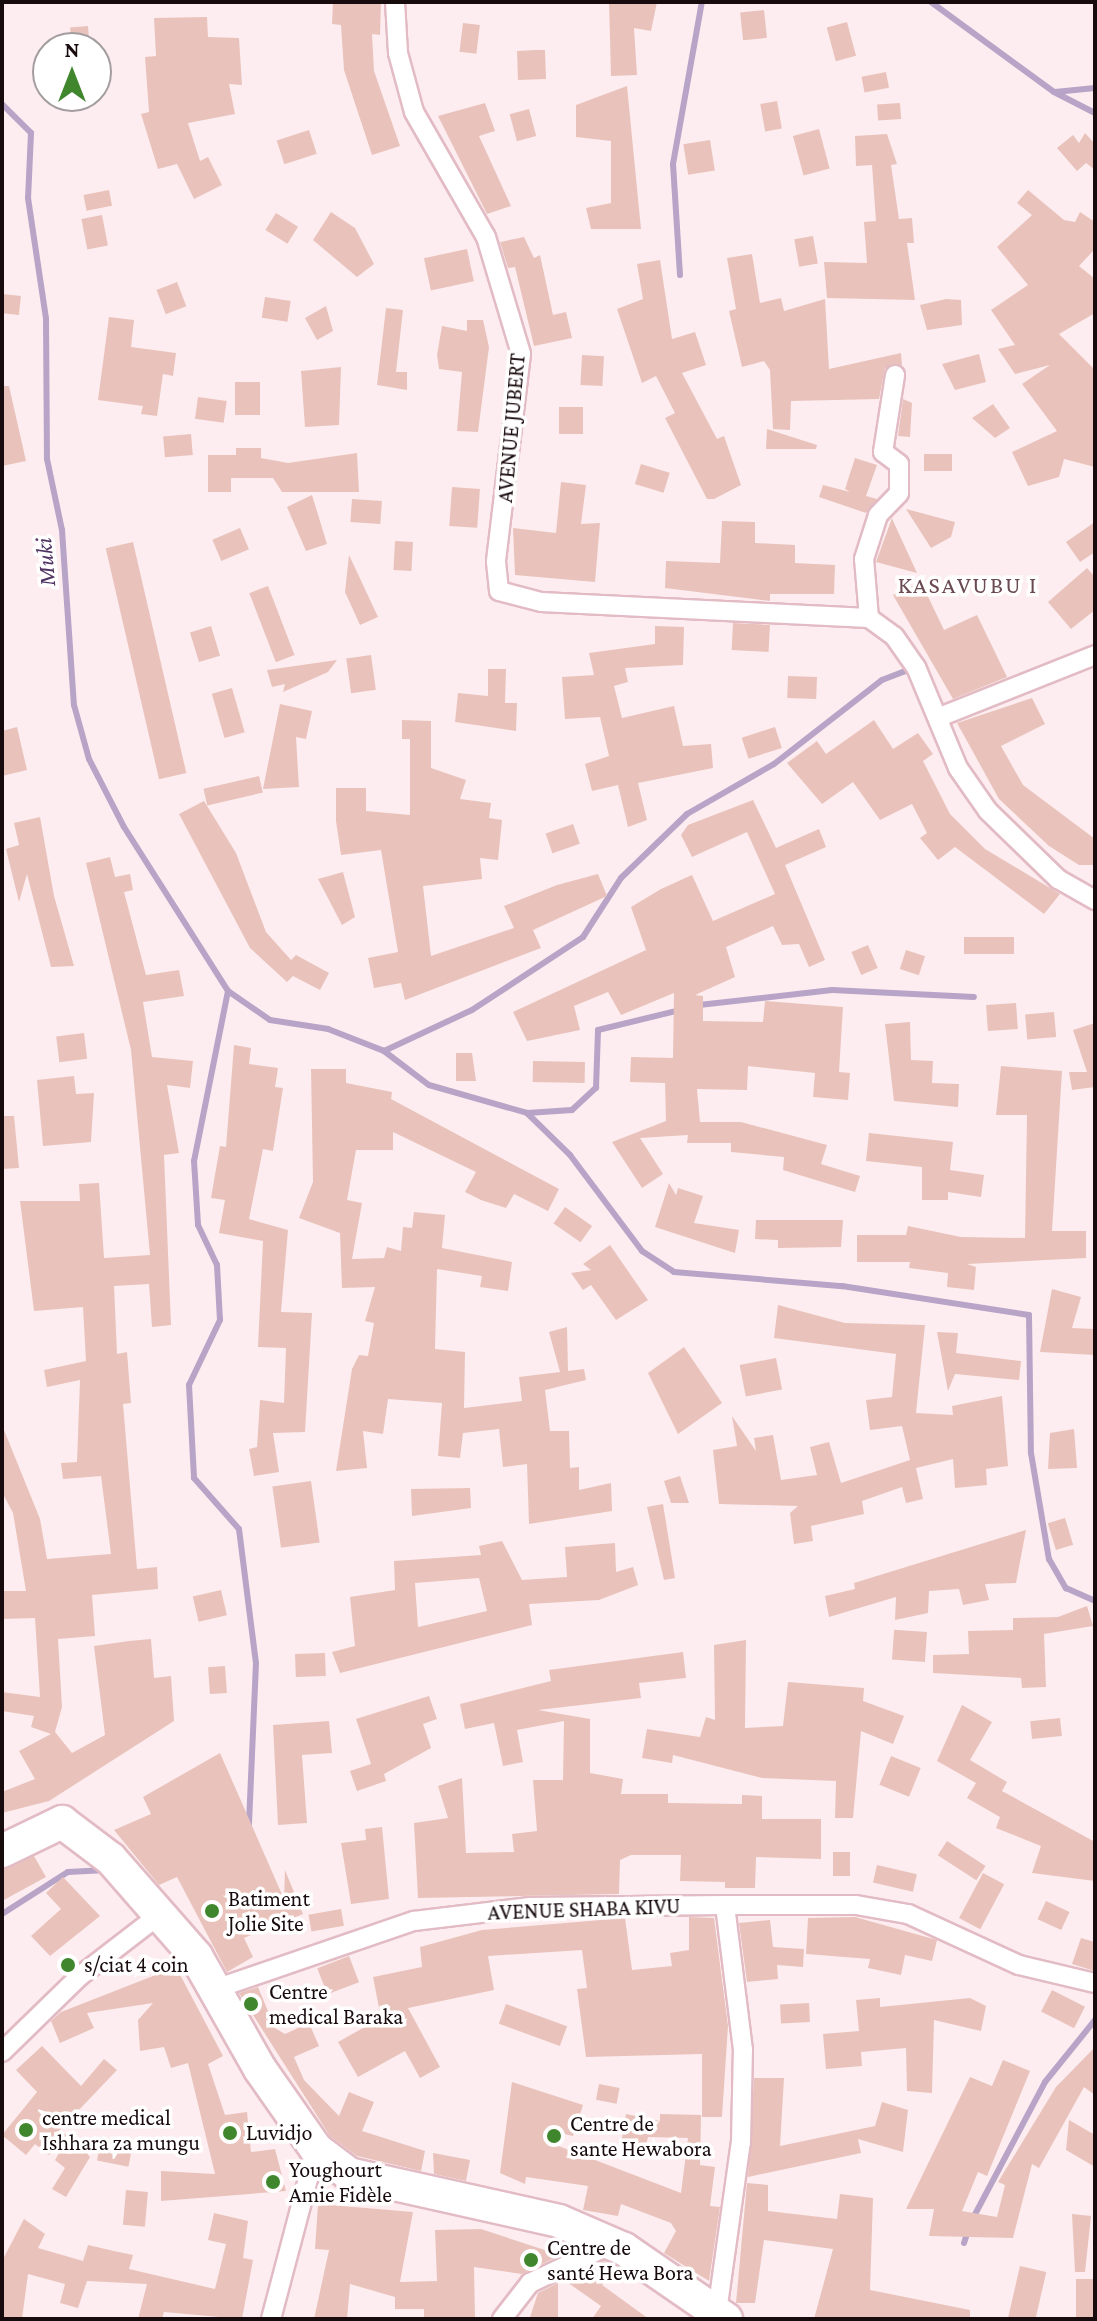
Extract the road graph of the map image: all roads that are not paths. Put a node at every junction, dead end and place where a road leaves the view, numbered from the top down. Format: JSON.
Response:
{"nodes":[{"id":1,"x":395,"y":2,"type":"edge"},
{"id":2,"x":895,"y":375,"type":"dead end"},
{"id":3,"x":869,"y":618,"type":"junction"},
{"id":4,"x":1095,"y":655,"type":"edge"},
{"id":5,"x":942,"y":716,"type":"junction"},
{"id":6,"x":1095,"y":900,"type":"edge"},
{"id":7,"x":2,"y":1851,"type":"edge"},
{"id":8,"x":725,"y":1905,"type":"junction"},
{"id":9,"x":163,"y":1912,"type":"junction"},
{"id":10,"x":1095,"y":1983,"type":"edge"},
{"id":11,"x":215,"y":1989,"type":"junction"},
{"id":12,"x":2,"y":2052,"type":"edge"},
{"id":13,"x":316,"y":2149,"type":"junction"},
{"id":14,"x":612,"y":2244,"type":"junction"},
{"id":15,"x":720,"y":2317,"type":"edge"},
{"id":16,"x":271,"y":2319,"type":"edge"},
{"id":17,"x":502,"y":2319,"type":"edge"}],
"edges":[{"from":1,"to":3,"type":"street","name":"AVENUE JUBERT"},
{"from":2,"to":3,"type":"street"},
{"from":3,"to":5,"type":"street"},
{"from":4,"to":5,"type":"street"},
{"from":5,"to":6,"type":"street"},
{"from":7,"to":9,"type":"highway"},
{"from":8,"to":10,"type":"street","name":"AVENUE SHABA KIVU"},
{"from":8,"to":11,"type":"street","name":"AVENUE SHABA KIVU"},
{"from":8,"to":15,"type":"street"},
{"from":9,"to":11,"type":"highway"},
{"from":9,"to":12,"type":"street"},
{"from":11,"to":13,"type":"highway"},
{"from":13,"to":14,"type":"highway"},
{"from":13,"to":16,"type":"street"},
{"from":14,"to":15,"type":"highway"},
{"from":14,"to":17,"type":"street"}]}
